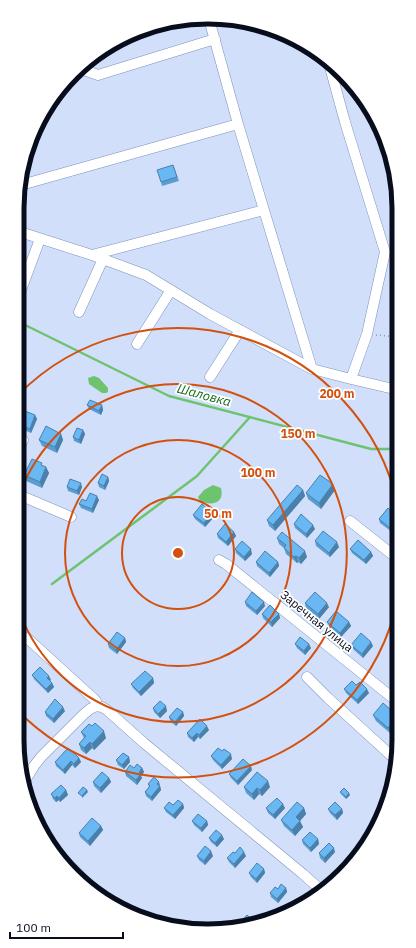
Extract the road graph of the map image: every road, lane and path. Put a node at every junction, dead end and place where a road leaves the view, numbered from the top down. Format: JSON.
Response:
{"nodes":[{"id":1,"x":210,"y":24,"type":"edge"},
{"id":2,"x":215,"y":39,"type":"junction"},
{"id":3,"x":86,"y":71,"type":"edge"},
{"id":4,"x":331,"y":72,"type":"edge"},
{"id":5,"x":238,"y":124,"type":"junction"},
{"id":6,"x":26,"y":184,"type":"edge"},
{"id":7,"x":264,"y":210,"type":"junction"},
{"id":8,"x":24,"y":233,"type":"edge"},
{"id":9,"x":40,"y":239,"type":"junction"},
{"id":10,"x":92,"y":255,"type":"junction"},
{"id":11,"x":103,"y":259,"type":"junction"},
{"id":12,"x":24,"y":280,"type":"edge"},
{"id":13,"x":171,"y":290,"type":"junction"},
{"id":14,"x":79,"y":312,"type":"dead end"},
{"id":15,"x":240,"y":330,"type":"junction"},
{"id":16,"x":367,"y":334,"type":"junction"},
{"id":17,"x":392,"y":336,"type":"edge"},
{"id":18,"x":137,"y":344,"type":"dead end"},
{"id":19,"x":312,"y":368,"type":"junction"},
{"id":20,"x":210,"y":377,"type":"dead end"},
{"id":21,"x":351,"y":379,"type":"junction"},
{"id":22,"x":392,"y":389,"type":"edge"},
{"id":23,"x":24,"y":497,"type":"edge"},
{"id":24,"x":71,"y":517,"type":"dead end"},
{"id":25,"x":350,"y":521,"type":"dead end"},
{"id":26,"x":392,"y":554,"type":"edge"},
{"id":27,"x":218,"y":560,"type":"dead end"},
{"id":28,"x":27,"y":638,"type":"dead end"},
{"id":29,"x":307,"y":677,"type":"dead end"},
{"id":30,"x":392,"y":698,"type":"edge"},
{"id":31,"x":96,"y":706,"type":"junction"},
{"id":32,"x":391,"y":756,"type":"edge"},
{"id":33,"x":28,"y":776,"type":"edge"},
{"id":34,"x":318,"y":887,"type":"edge"}],
"edges":[{"from":1,"to":2,"type":"street"},
{"from":2,"to":3,"type":"street"},
{"from":2,"to":5,"type":"street"},
{"from":4,"to":16,"type":"street"},
{"from":5,"to":6,"type":"street"},
{"from":5,"to":7,"type":"street"},
{"from":7,"to":10,"type":"street"},
{"from":7,"to":19,"type":"street"},
{"from":8,"to":9,"type":"street"},
{"from":9,"to":10,"type":"street"},
{"from":9,"to":12,"type":"street"},
{"from":10,"to":11,"type":"street"},
{"from":11,"to":13,"type":"street"},
{"from":11,"to":14,"type":"street"},
{"from":13,"to":15,"type":"street"},
{"from":13,"to":18,"type":"street"},
{"from":15,"to":19,"type":"street"},
{"from":15,"to":20,"type":"street"},
{"from":16,"to":17,"type":"path"},
{"from":16,"to":21,"type":"street"},
{"from":19,"to":21,"type":"street"},
{"from":21,"to":22,"type":"street"},
{"from":23,"to":24,"type":"street"},
{"from":25,"to":26,"type":"street"},
{"from":27,"to":30,"type":"street","name":"Заречная улица"},
{"from":28,"to":31,"type":"street"},
{"from":29,"to":32,"type":"street"},
{"from":31,"to":33,"type":"street"},
{"from":31,"to":34,"type":"street"}]}
